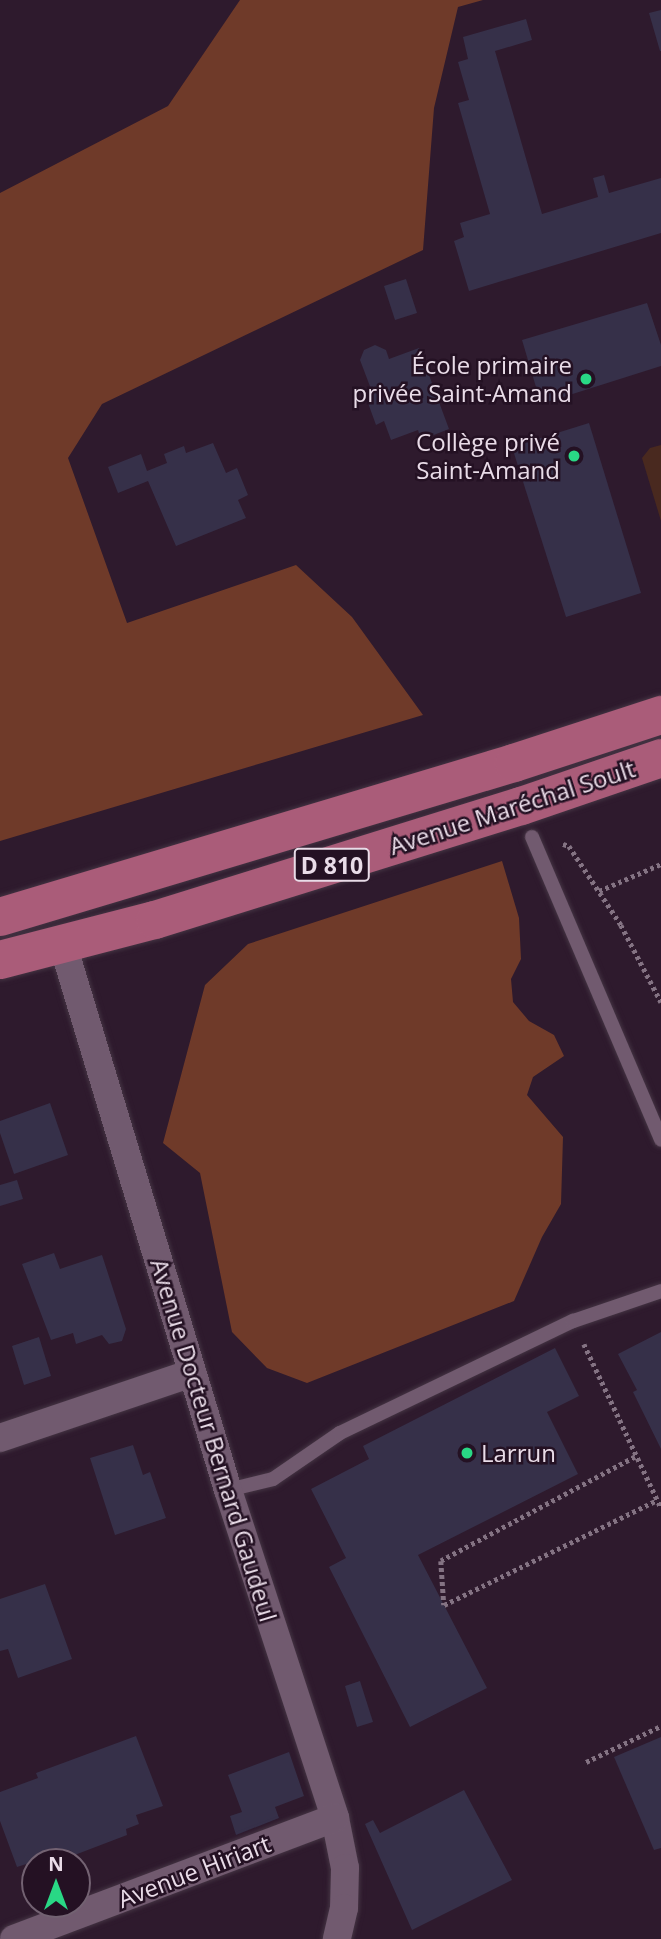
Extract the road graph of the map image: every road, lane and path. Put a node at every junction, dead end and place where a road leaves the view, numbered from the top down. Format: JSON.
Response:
{"nodes":[{"id":1,"x":661,"y":715,"type":"edge"},
{"id":2,"x":661,"y":758,"type":"edge"},
{"id":3,"x":532,"y":837,"type":"joint"},
{"id":4,"x":661,"y":864,"type":"edge"},
{"id":5,"x":599,"y":891,"type":"junction"},
{"id":6,"x":0,"y":916,"type":"edge"},
{"id":7,"x":62,"y":942,"type":"junction"},
{"id":8,"x":0,"y":960,"type":"edge"},
{"id":9,"x":661,"y":1002,"type":"edge"},
{"id":10,"x":661,"y":1140,"type":"edge"},
{"id":11,"x":661,"y":1292,"type":"edge"},
{"id":12,"x":573,"y":1321,"type":"junction"},
{"id":13,"x":192,"y":1373,"type":"junction"},
{"id":14,"x":0,"y":1438,"type":"edge"},
{"id":15,"x":635,"y":1457,"type":"junction"},
{"id":16,"x":228,"y":1490,"type":"junction"},
{"id":17,"x":657,"y":1500,"type":"junction"},
{"id":18,"x":661,"y":1508,"type":"edge"},
{"id":19,"x":661,"y":1726,"type":"edge"},
{"id":20,"x":586,"y":1762,"type":"dead end"},
{"id":21,"x":335,"y":1818,"type":"junction"},
{"id":22,"x":14,"y":1939,"type":"edge"},
{"id":23,"x":337,"y":1939,"type":"edge"}],
"edges":[{"from":1,"to":6,"type":"main road","number":"D 810"},
{"from":2,"to":7,"type":"main road","name":"Avenue Maréchal Soult","number":"D 810"},
{"from":3,"to":5,"type":"path"},
{"from":3,"to":10,"type":"lane"},
{"from":4,"to":5,"type":"path"},
{"from":5,"to":9,"type":"path"},
{"from":7,"to":8,"type":"main road","name":"Avenue Maréchal Soult","number":"D 810"},
{"from":7,"to":13,"type":"street","name":"Avenue Docteur Bernard Gaudeul"},
{"from":11,"to":12,"type":"lane"},
{"from":12,"to":15,"type":"path"},
{"from":12,"to":16,"type":"lane"},
{"from":13,"to":14,"type":"street"},
{"from":13,"to":16,"type":"street","name":"Avenue Docteur Bernard Gaudeul"},
{"from":15,"to":17,"type":"path"},
{"from":15,"to":17,"type":"path"},
{"from":16,"to":21,"type":"street","name":"Avenue Docteur Bernard Gaudeul"},
{"from":17,"to":18,"type":"path"},
{"from":19,"to":20,"type":"path"},
{"from":21,"to":22,"type":"street","name":"Avenue Hiriart"},
{"from":21,"to":23,"type":"street","name":"Avenue Docteur Bernard Gaudeul"}]}
